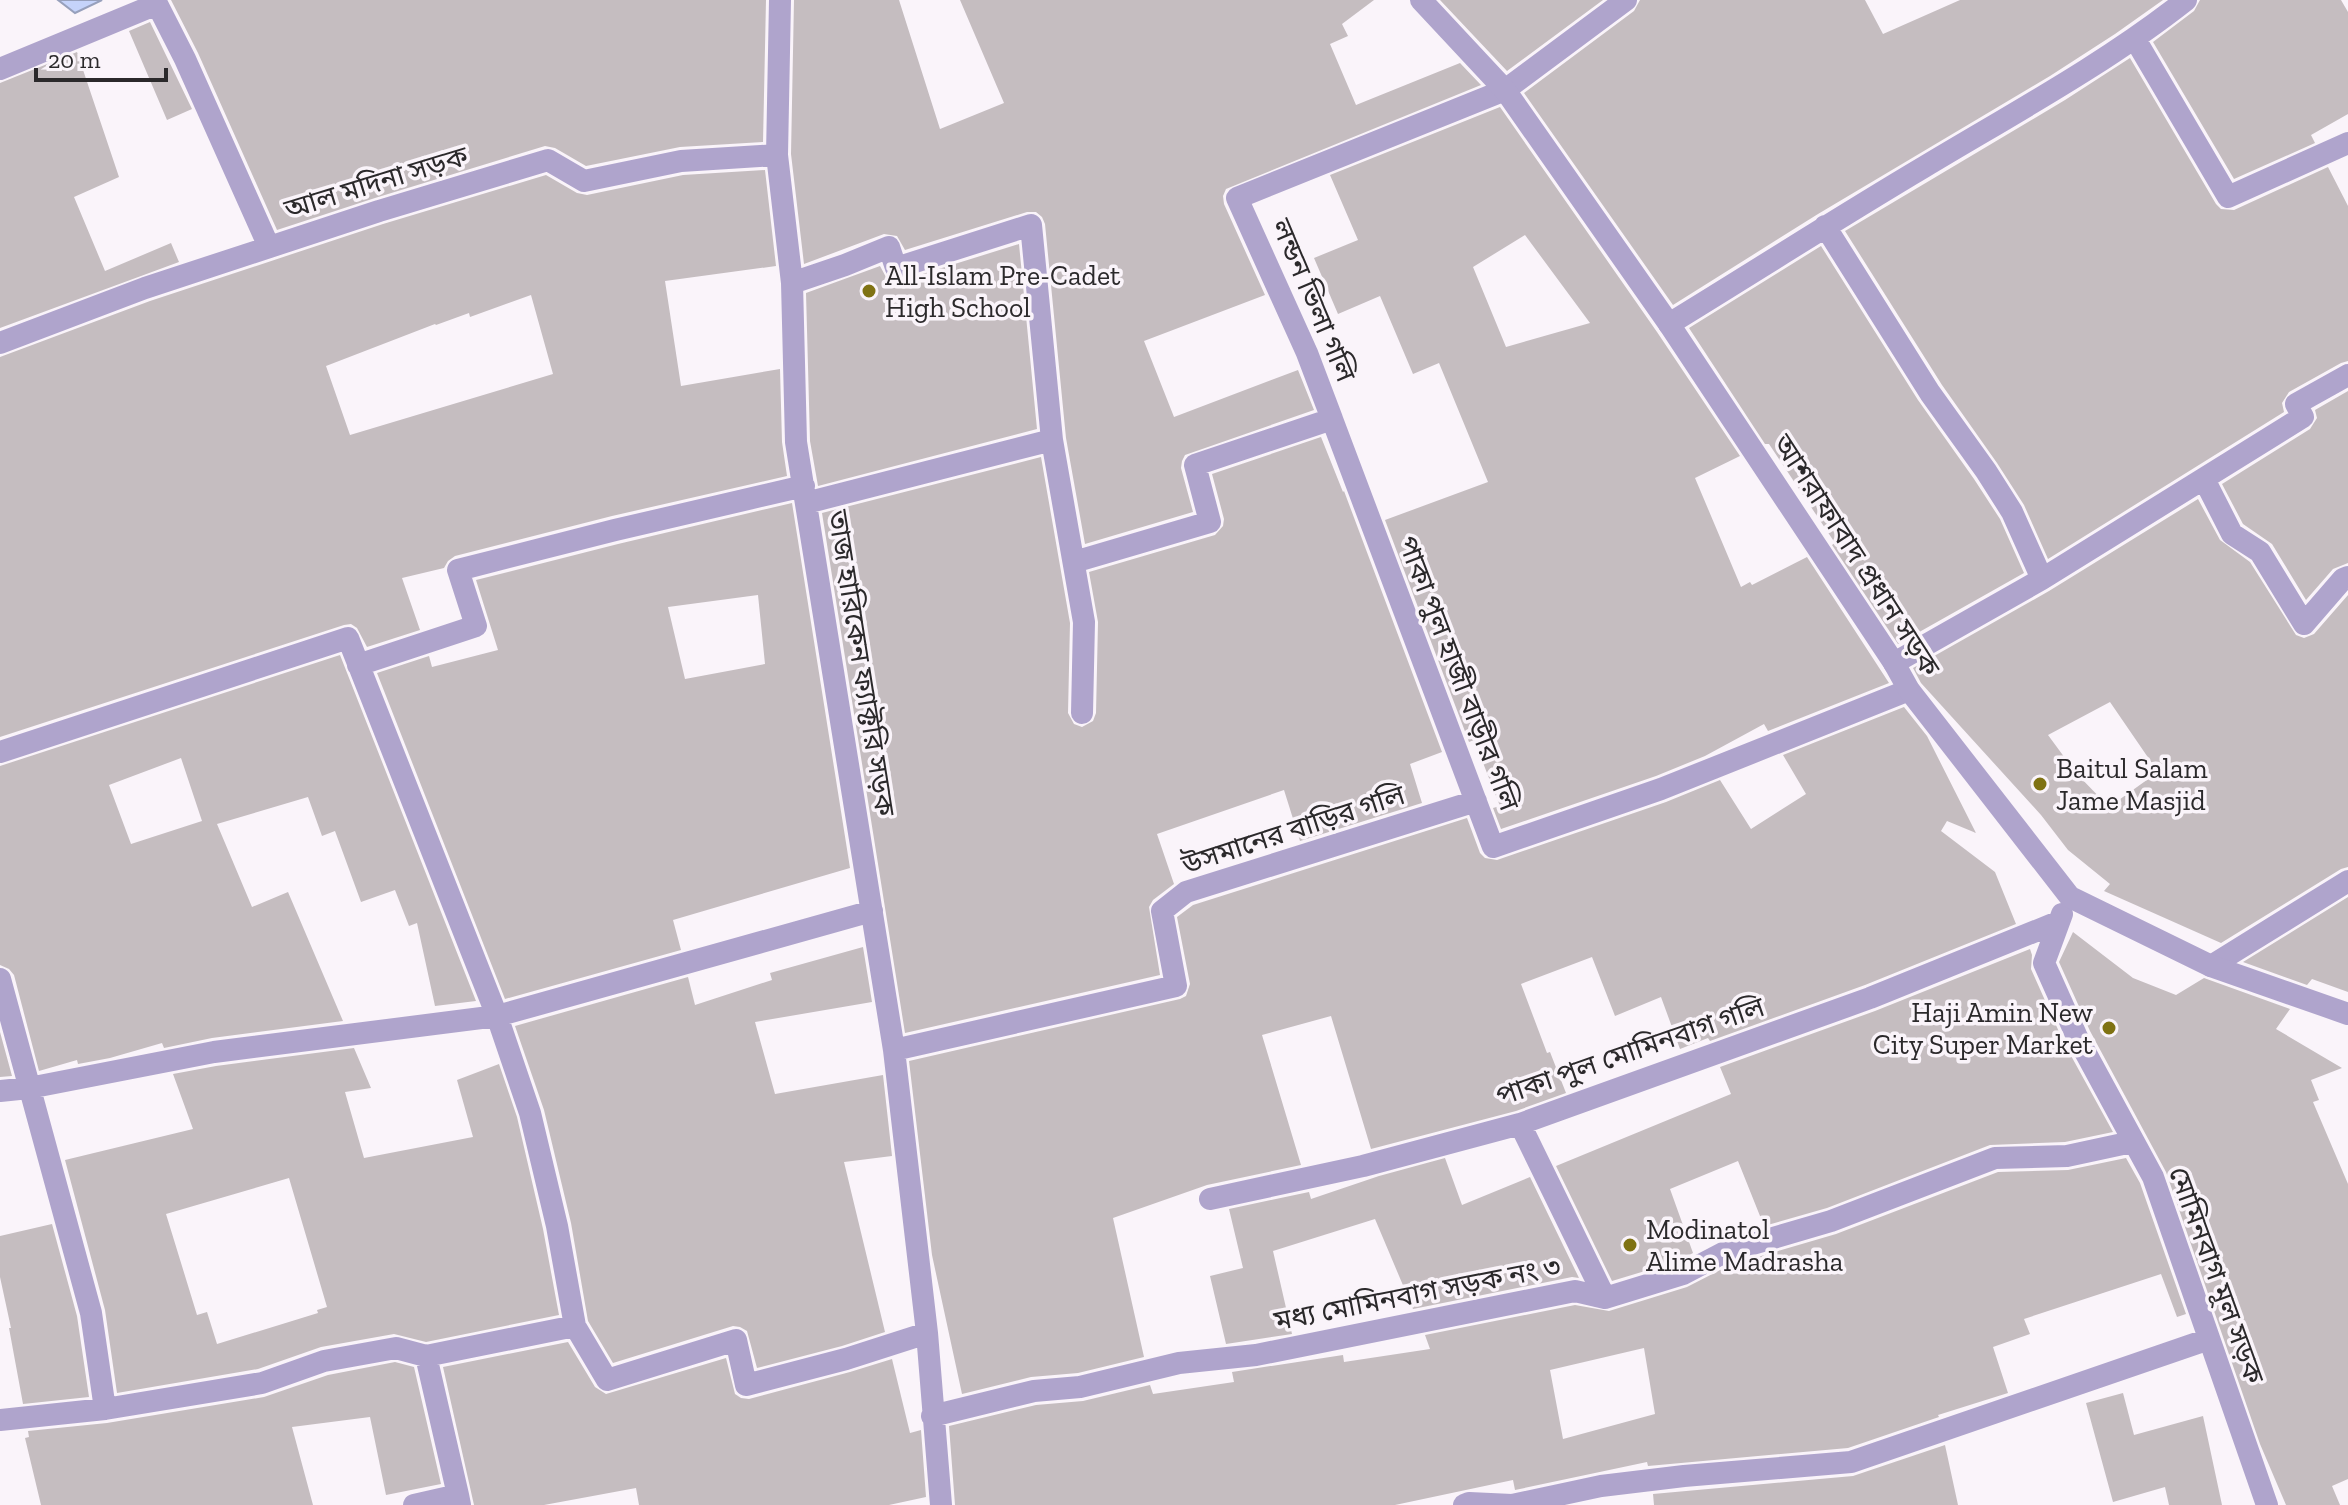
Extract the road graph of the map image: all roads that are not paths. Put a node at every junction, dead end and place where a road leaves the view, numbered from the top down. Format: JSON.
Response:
{"nodes":[{"id":1,"x":780,"y":0,"type":"edge"},
{"id":2,"x":1421,"y":0,"type":"edge"},
{"id":3,"x":1626,"y":0,"type":"edge"},
{"id":4,"x":2186,"y":0,"type":"edge"},
{"id":5,"x":156,"y":2,"type":"edge"},
{"id":6,"x":2135,"y":39,"type":"junction"},
{"id":7,"x":0,"y":69,"type":"edge"},
{"id":8,"x":1505,"y":90,"type":"junction"},
{"id":9,"x":2348,"y":143,"type":"edge"},
{"id":10,"x":777,"y":155,"type":"junction"},
{"id":11,"x":1825,"y":226,"type":"junction"},
{"id":12,"x":269,"y":247,"type":"junction"},
{"id":13,"x":792,"y":283,"type":"junction"},
{"id":14,"x":1669,"y":324,"type":"junction"},
{"id":15,"x":0,"y":343,"type":"edge"},
{"id":16,"x":2348,"y":375,"type":"edge"},
{"id":17,"x":1332,"y":419,"type":"junction"},
{"id":18,"x":1052,"y":440,"type":"junction"},
{"id":19,"x":2204,"y":479,"type":"junction"},
{"id":20,"x":805,"y":494,"type":"junction"},
{"id":21,"x":1074,"y":562,"type":"junction"},
{"id":22,"x":2348,"y":577,"type":"edge"},
{"id":23,"x":2042,"y":579,"type":"junction"},
{"id":24,"x":1894,"y":663,"type":"junction"},
{"id":25,"x":358,"y":665,"type":"junction"},
{"id":26,"x":1909,"y":690,"type":"junction"},
{"id":27,"x":1082,"y":713,"type":"dead end"},
{"id":28,"x":0,"y":752,"type":"edge"},
{"id":29,"x":1476,"y":801,"type":"junction"},
{"id":30,"x":2348,"y":881,"type":"edge"},
{"id":31,"x":2070,"y":897,"type":"junction"},
{"id":32,"x":872,"y":911,"type":"junction"},
{"id":33,"x":2058,"y":922,"type":"junction"},
{"id":34,"x":2211,"y":966,"type":"junction"},
{"id":35,"x":0,"y":979,"type":"edge"},
{"id":36,"x":2348,"y":1014,"type":"edge"},
{"id":37,"x":497,"y":1016,"type":"junction"},
{"id":38,"x":894,"y":1050,"type":"junction"},
{"id":39,"x":29,"y":1088,"type":"junction"},
{"id":40,"x":0,"y":1091,"type":"edge"},
{"id":41,"x":1520,"y":1124,"type":"junction"},
{"id":42,"x":2132,"y":1142,"type":"junction"},
{"id":43,"x":1210,"y":1199,"type":"dead end"},
{"id":44,"x":1605,"y":1298,"type":"junction"},
{"id":45,"x":575,"y":1326,"type":"junction"},
{"id":46,"x":927,"y":1333,"type":"junction"},
{"id":47,"x":2209,"y":1339,"type":"junction"},
{"id":48,"x":426,"y":1356,"type":"junction"},
{"id":49,"x":105,"y":1409,"type":"junction"},
{"id":50,"x":932,"y":1416,"type":"junction"},
{"id":51,"x":0,"y":1420,"type":"edge"},
{"id":52,"x":459,"y":1500,"type":"edge"},
{"id":53,"x":414,"y":1505,"type":"edge"},
{"id":54,"x":941,"y":1505,"type":"edge"},
{"id":55,"x":1464,"y":1505,"type":"edge"},
{"id":56,"x":2267,"y":1505,"type":"edge"}],
"edges":[{"from":1,"to":10,"type":"street","name":"তাজ হারিকেন ফ্যাক্টরি সড়ক"},
{"from":2,"to":8,"type":"street","name":"আশরাফাবাদ প্রধান সড়ক"},
{"from":3,"to":8,"type":"street"},
{"from":4,"to":6,"type":"street"},
{"from":5,"to":7,"type":"street"},
{"from":5,"to":12,"type":"street"},
{"from":6,"to":9,"type":"street"},
{"from":6,"to":11,"type":"street"},
{"from":8,"to":14,"type":"street","name":"আশরাফাবাদ প্রধান সড়ক"},
{"from":8,"to":17,"type":"street","name":"লন্ডন ভিলা গলি"},
{"from":10,"to":12,"type":"street","name":"আল মদিনা সড়ক"},
{"from":10,"to":13,"type":"street","name":"তাজ হারিকেন ফ্যাক্টরি সড়ক"},
{"from":11,"to":14,"type":"street"},
{"from":11,"to":23,"type":"street"},
{"from":12,"to":15,"type":"street","name":"আল মদিনা সড়ক"},
{"from":13,"to":18,"type":"street"},
{"from":13,"to":20,"type":"street","name":"তাজ হারিকেন ফ্যাক্টরি সড়ক"},
{"from":14,"to":24,"type":"street","name":"আশরাফাবাদ প্রধান সড়ক"},
{"from":16,"to":19,"type":"street"},
{"from":17,"to":21,"type":"street","name":"লন্ডন ভিলা গলি"},
{"from":17,"to":29,"type":"street","name":"পাকা পুল হাজী বাড়ীর গলি"},
{"from":18,"to":20,"type":"street"},
{"from":18,"to":21,"type":"street"},
{"from":19,"to":22,"type":"street"},
{"from":19,"to":23,"type":"street"},
{"from":20,"to":25,"type":"street"},
{"from":20,"to":32,"type":"street","name":"তাজ হারিকেন ফ্যাক্টরি সড়ক"},
{"from":21,"to":27,"type":"street"},
{"from":23,"to":24,"type":"street"},
{"from":24,"to":26,"type":"street","name":"আশরাফাবাদ প্রধান সড়ক"},
{"from":25,"to":28,"type":"street"},
{"from":25,"to":37,"type":"street"},
{"from":26,"to":29,"type":"street","name":"পাকা পুল হাজী বাড়ীর গলি"},
{"from":26,"to":31,"type":"street","name":"আশরাফাবাদ প্রধান সড়ক"},
{"from":29,"to":38,"type":"street","name":"উসমানের বাড়ির গলি"},
{"from":30,"to":34,"type":"street"},
{"from":31,"to":33,"type":"street","name":"মোমিনবাগ মূল সড়ক"},
{"from":31,"to":34,"type":"street","name":"আশরাফাবাদ প্রধান সড়ক"},
{"from":32,"to":37,"type":"street"},
{"from":32,"to":38,"type":"street","name":"তাজ হারিকেন ফ্যাক্টরি সড়ক"},
{"from":33,"to":41,"type":"street","name":"পাকা পুল মোমিনবাগ গলি"},
{"from":33,"to":42,"type":"street","name":"মোমিনবাগ মূল সড়ক"},
{"from":34,"to":36,"type":"street","name":"আশরাফাবাদ প্রধান সড়ক"},
{"from":35,"to":39,"type":"street"},
{"from":37,"to":39,"type":"street"},
{"from":37,"to":45,"type":"street"},
{"from":38,"to":46,"type":"street","name":"তাজ হারিকেন ফ্যাক্টরি সড়ক"},
{"from":39,"to":40,"type":"street"},
{"from":39,"to":49,"type":"street"},
{"from":41,"to":43,"type":"street","name":"পাকা পুল মোমিনবাগ গলি"},
{"from":41,"to":44,"type":"street"},
{"from":42,"to":44,"type":"street","name":"মধ্য মোমিনবাগ সড়ক নং ৩"},
{"from":42,"to":47,"type":"street","name":"মোমিনবাগ মূল সড়ক"},
{"from":44,"to":50,"type":"street","name":"মধ্য মোমিনবাগ সড়ক নং ৩"},
{"from":45,"to":46,"type":"street"},
{"from":45,"to":48,"type":"street"},
{"from":46,"to":50,"type":"street","name":"তাজ হারিকেন ফ্যাক্টরি সড়ক"},
{"from":47,"to":55,"type":"street"},
{"from":47,"to":56,"type":"street","name":"মোমিনবাগ মূল সড়ক"},
{"from":48,"to":49,"type":"street"},
{"from":48,"to":52,"type":"street"},
{"from":49,"to":51,"type":"street"},
{"from":50,"to":54,"type":"street","name":"তাজ হারিকেন ফ্যাক্টরি সড়ক"},
{"from":52,"to":53,"type":"street"}]}
